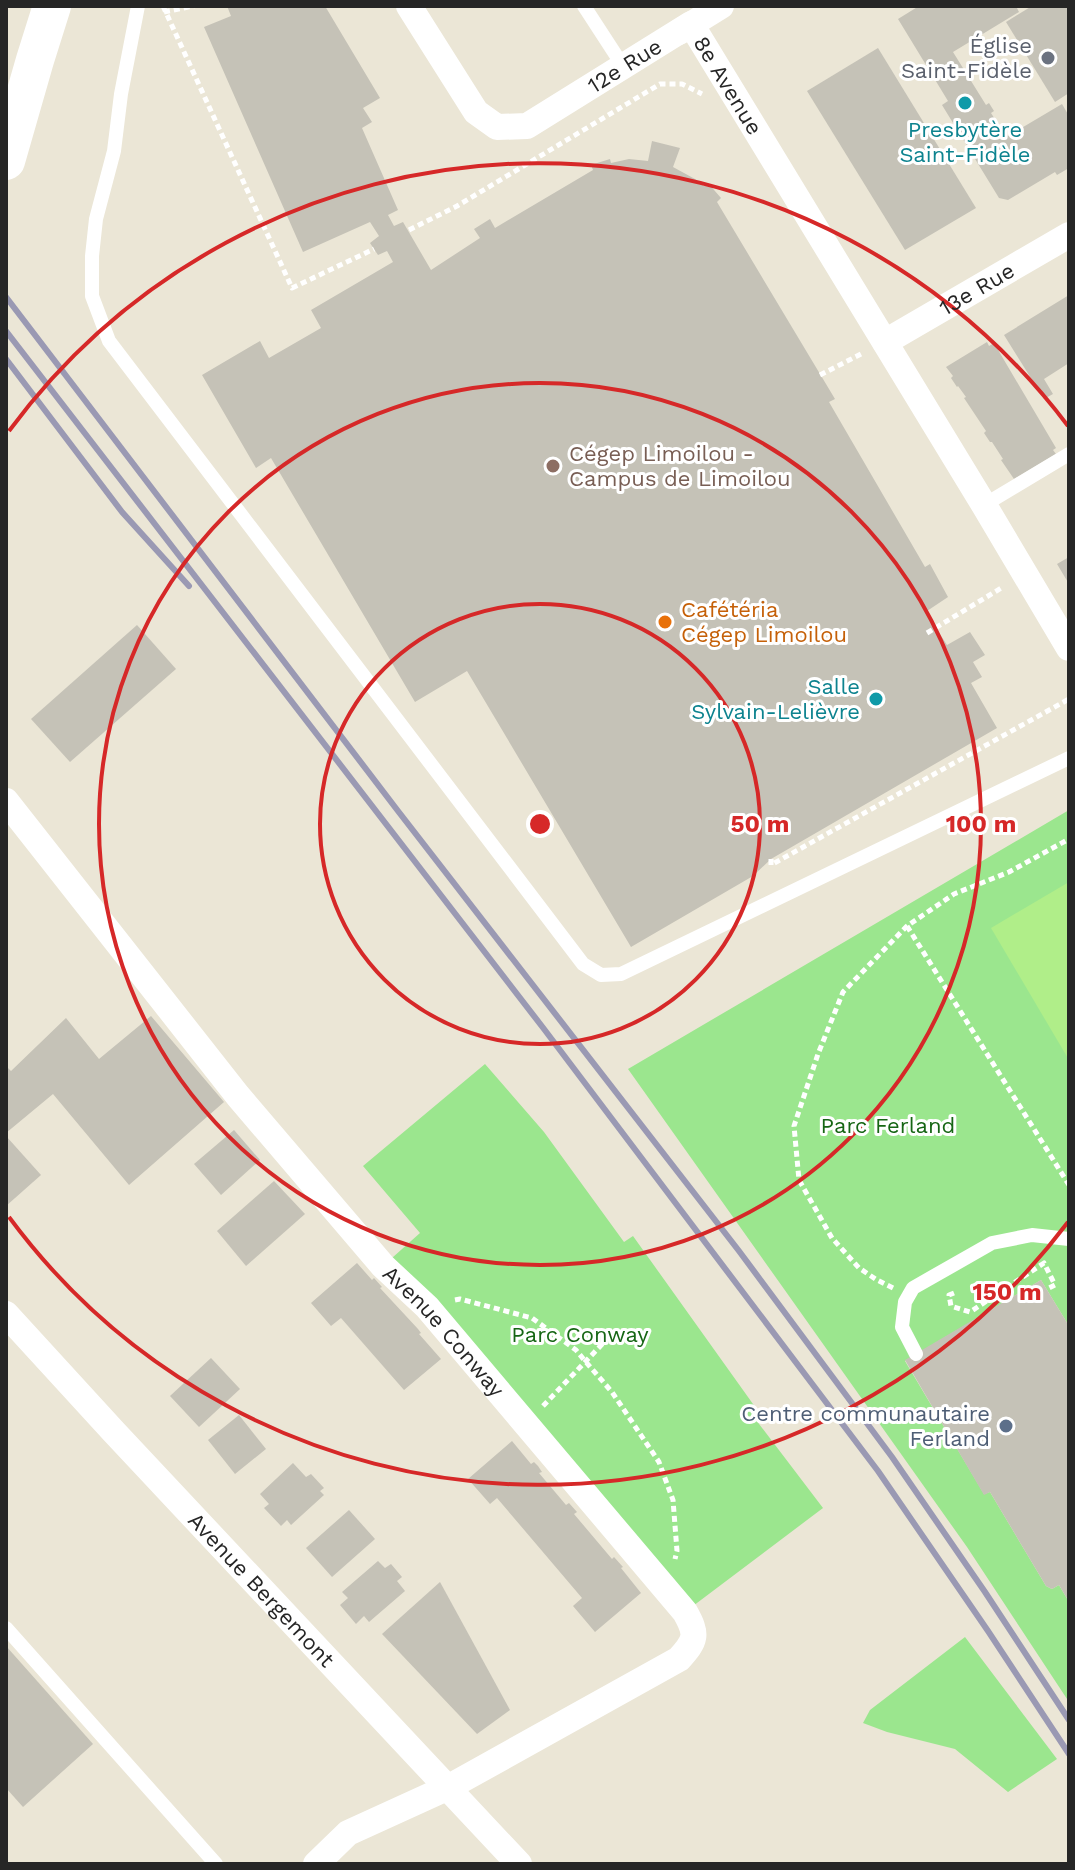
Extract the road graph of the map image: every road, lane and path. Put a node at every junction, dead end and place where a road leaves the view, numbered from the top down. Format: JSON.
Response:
{"nodes":[{"id":1,"x":52,"y":6,"type":"edge"},
{"id":2,"x":138,"y":6,"type":"edge"},
{"id":3,"x":154,"y":6,"type":"edge"},
{"id":4,"x":194,"y":6,"type":"edge"},
{"id":5,"x":409,"y":6,"type":"edge"},
{"id":6,"x":584,"y":6,"type":"edge"},
{"id":7,"x":721,"y":6,"type":"edge"},
{"id":8,"x":164,"y":9,"type":"edge"},
{"id":9,"x":691,"y":24,"type":"junction"},
{"id":10,"x":623,"y":66,"type":"junction"},
{"id":11,"x":704,"y":95,"type":"dead end"},
{"id":12,"x":6,"y":161,"type":"edge"},
{"id":13,"x":409,"y":230,"type":"dead end"},
{"id":14,"x":1069,"y":235,"type":"edge"},
{"id":15,"x":374,"y":249,"type":"dead end"},
{"id":16,"x":885,"y":342,"type":"junction"},
{"id":17,"x":820,"y":375,"type":"dead end"},
{"id":18,"x":1069,"y":454,"type":"edge"},
{"id":19,"x":984,"y":505,"type":"junction"},
{"id":20,"x":1024,"y":574,"type":"junction"},
{"id":21,"x":927,"y":633,"type":"dead end"},
{"id":22,"x":1069,"y":648,"type":"edge"},
{"id":23,"x":1069,"y":699,"type":"edge"},
{"id":24,"x":1069,"y":758,"type":"edge"},
{"id":25,"x":6,"y":801,"type":"edge"},
{"id":26,"x":1069,"y":839,"type":"edge"},
{"id":27,"x":771,"y":859,"type":"dead end"},
{"id":28,"x":907,"y":926,"type":"junction"},
{"id":29,"x":1069,"y":1185,"type":"edge"},
{"id":30,"x":1069,"y":1239,"type":"edge"},
{"id":31,"x":1047,"y":1289,"type":"dead end"},
{"id":32,"x":958,"y":1290,"type":"dead end"},
{"id":33,"x":909,"y":1296,"type":"junction"},
{"id":34,"x":427,"y":1307,"type":"junction"},
{"id":35,"x":6,"y":1314,"type":"edge"},
{"id":36,"x":609,"y":1337,"type":"dead end"},
{"id":37,"x":916,"y":1354,"type":"dead end"},
{"id":38,"x":585,"y":1361,"type":"junction"},
{"id":39,"x":526,"y":1424,"type":"junction"},
{"id":40,"x":664,"y":1587,"type":"junction"},
{"id":41,"x":6,"y":1628,"type":"edge"},
{"id":42,"x":449,"y":1787,"type":"junction"},
{"id":43,"x":216,"y":1864,"type":"edge"},
{"id":44,"x":316,"y":1864,"type":"edge"},
{"id":45,"x":519,"y":1864,"type":"edge"}],
"edges":[{"from":1,"to":12,"type":"main road"},
{"from":2,"to":24,"type":"lane"},
{"from":3,"to":8,"type":"path"},
{"from":4,"to":8,"type":"path"},
{"from":5,"to":10,"type":"street","name":"8e Avenue"},
{"from":6,"to":10,"type":"lane"},
{"from":7,"to":9,"type":"street"},
{"from":8,"to":15,"type":"path"},
{"from":9,"to":10,"type":"street","name":"8e Avenue"},
{"from":9,"to":16,"type":"street","name":"8e Avenue"},
{"from":11,"to":13,"type":"path"},
{"from":14,"to":16,"type":"street","name":"13e Rue"},
{"from":16,"to":17,"type":"path"},
{"from":16,"to":19,"type":"street","name":"8e Avenue"},
{"from":18,"to":19,"type":"lane"},
{"from":19,"to":20,"type":"street","name":"8e Avenue"},
{"from":20,"to":21,"type":"path"},
{"from":20,"to":22,"type":"street","name":"8e Avenue"},
{"from":23,"to":27,"type":"path"},
{"from":25,"to":34,"type":"street","name":"Avenue Conway"},
{"from":26,"to":28,"type":"path"},
{"from":28,"to":29,"type":"path"},
{"from":28,"to":33,"type":"path"},
{"from":30,"to":33,"type":"lane"},
{"from":31,"to":32,"type":"path"},
{"from":33,"to":37,"type":"lane"},
{"from":34,"to":38,"type":"path"},
{"from":34,"to":39,"type":"street","name":"Avenue Conway"},
{"from":35,"to":42,"type":"street","name":"Avenue Bergemont"},
{"from":36,"to":38,"type":"path"},
{"from":38,"to":39,"type":"path"},
{"from":38,"to":40,"type":"path"},
{"from":39,"to":40,"type":"street","name":"Avenue Conway"},
{"from":40,"to":42,"type":"street","name":"Avenue Conway"},
{"from":41,"to":43,"type":"lane"},
{"from":42,"to":44,"type":"street"},
{"from":42,"to":45,"type":"street","name":"Avenue Bergemont"}]}
